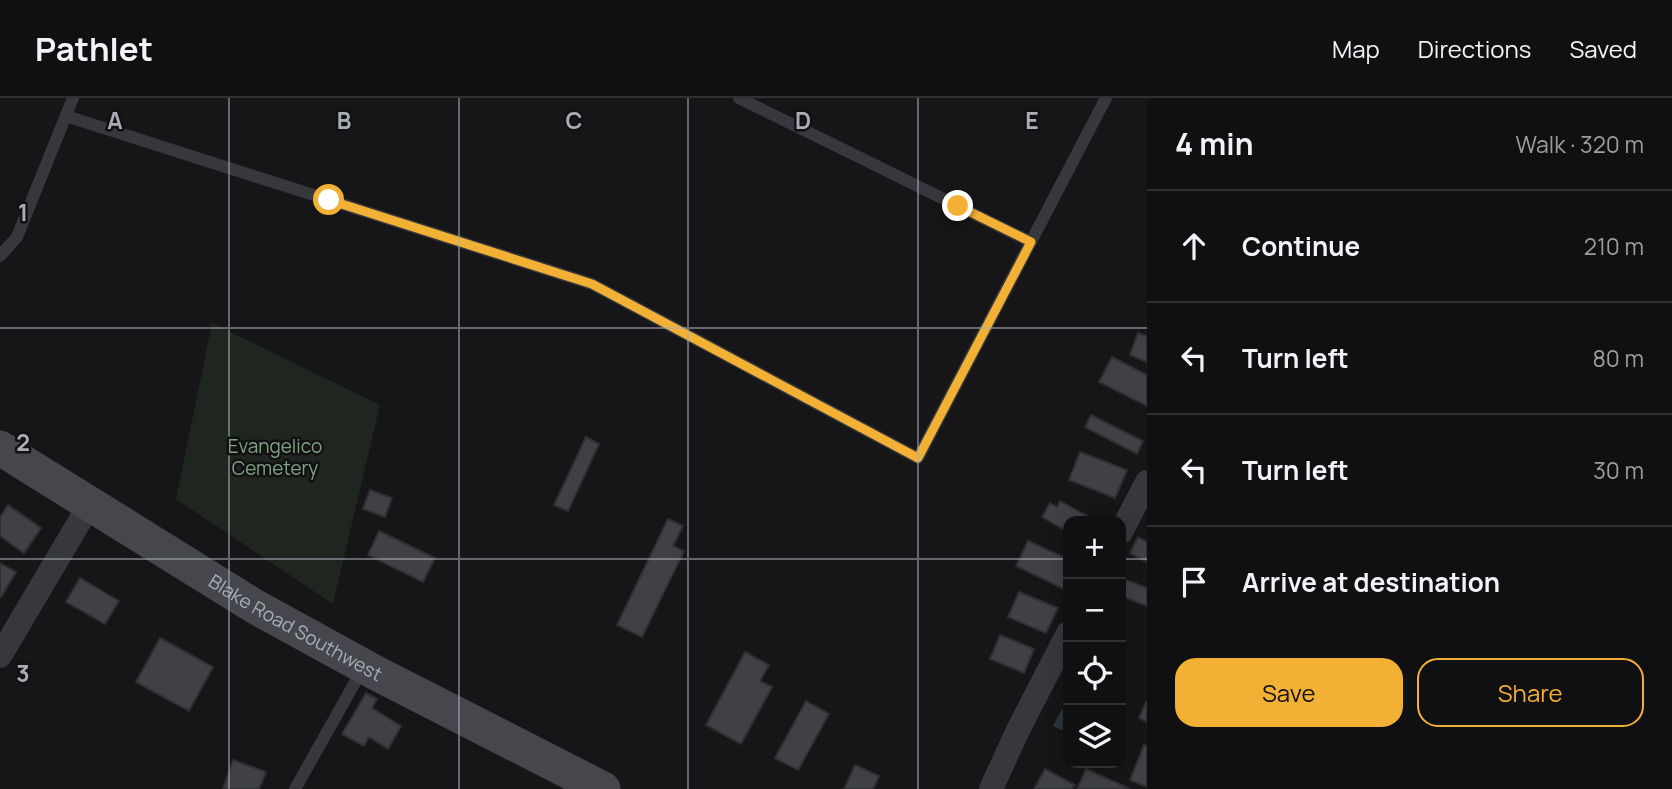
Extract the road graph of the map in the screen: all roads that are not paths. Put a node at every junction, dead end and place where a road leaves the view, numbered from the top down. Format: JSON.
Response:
{"nodes":[{"id":1,"x":73,"y":98,"type":"edge"},
{"id":2,"x":739,"y":98,"type":"edge"},
{"id":3,"x":1105,"y":98,"type":"edge"},
{"id":4,"x":66,"y":116,"type":"junction"},
{"id":5,"x":1031,"y":242,"type":"junction"},
{"id":6,"x":0,"y":256,"type":"edge"},
{"id":7,"x":0,"y":448,"type":"edge"},
{"id":8,"x":1147,"y":482,"type":"edge"},
{"id":9,"x":89,"y":504,"type":"junction"},
{"id":10,"x":1126,"y":522,"type":"edge"},
{"id":11,"x":1063,"y":642,"type":"edge"},
{"id":12,"x":0,"y":656,"type":"edge"},
{"id":13,"x":364,"y":667,"type":"junction"},
{"id":14,"x":295,"y":789,"type":"edge"},
{"id":15,"x":603,"y":789,"type":"edge"},
{"id":16,"x":991,"y":789,"type":"edge"}],
"edges":[{"from":1,"to":4,"type":"lane"},
{"from":2,"to":5,"type":"lane"},
{"from":3,"to":5,"type":"lane"},
{"from":4,"to":5,"type":"lane"},
{"from":4,"to":6,"type":"lane"},
{"from":7,"to":9,"type":"main road","name":"Blake Road Southwest"},
{"from":8,"to":10,"type":"street"},
{"from":9,"to":12,"type":"street"},
{"from":9,"to":13,"type":"main road","name":"Blake Road Southwest"},
{"from":11,"to":16,"type":"street"},
{"from":13,"to":14,"type":"lane"},
{"from":13,"to":15,"type":"main road","name":"Blake Road Southwest"}]}
